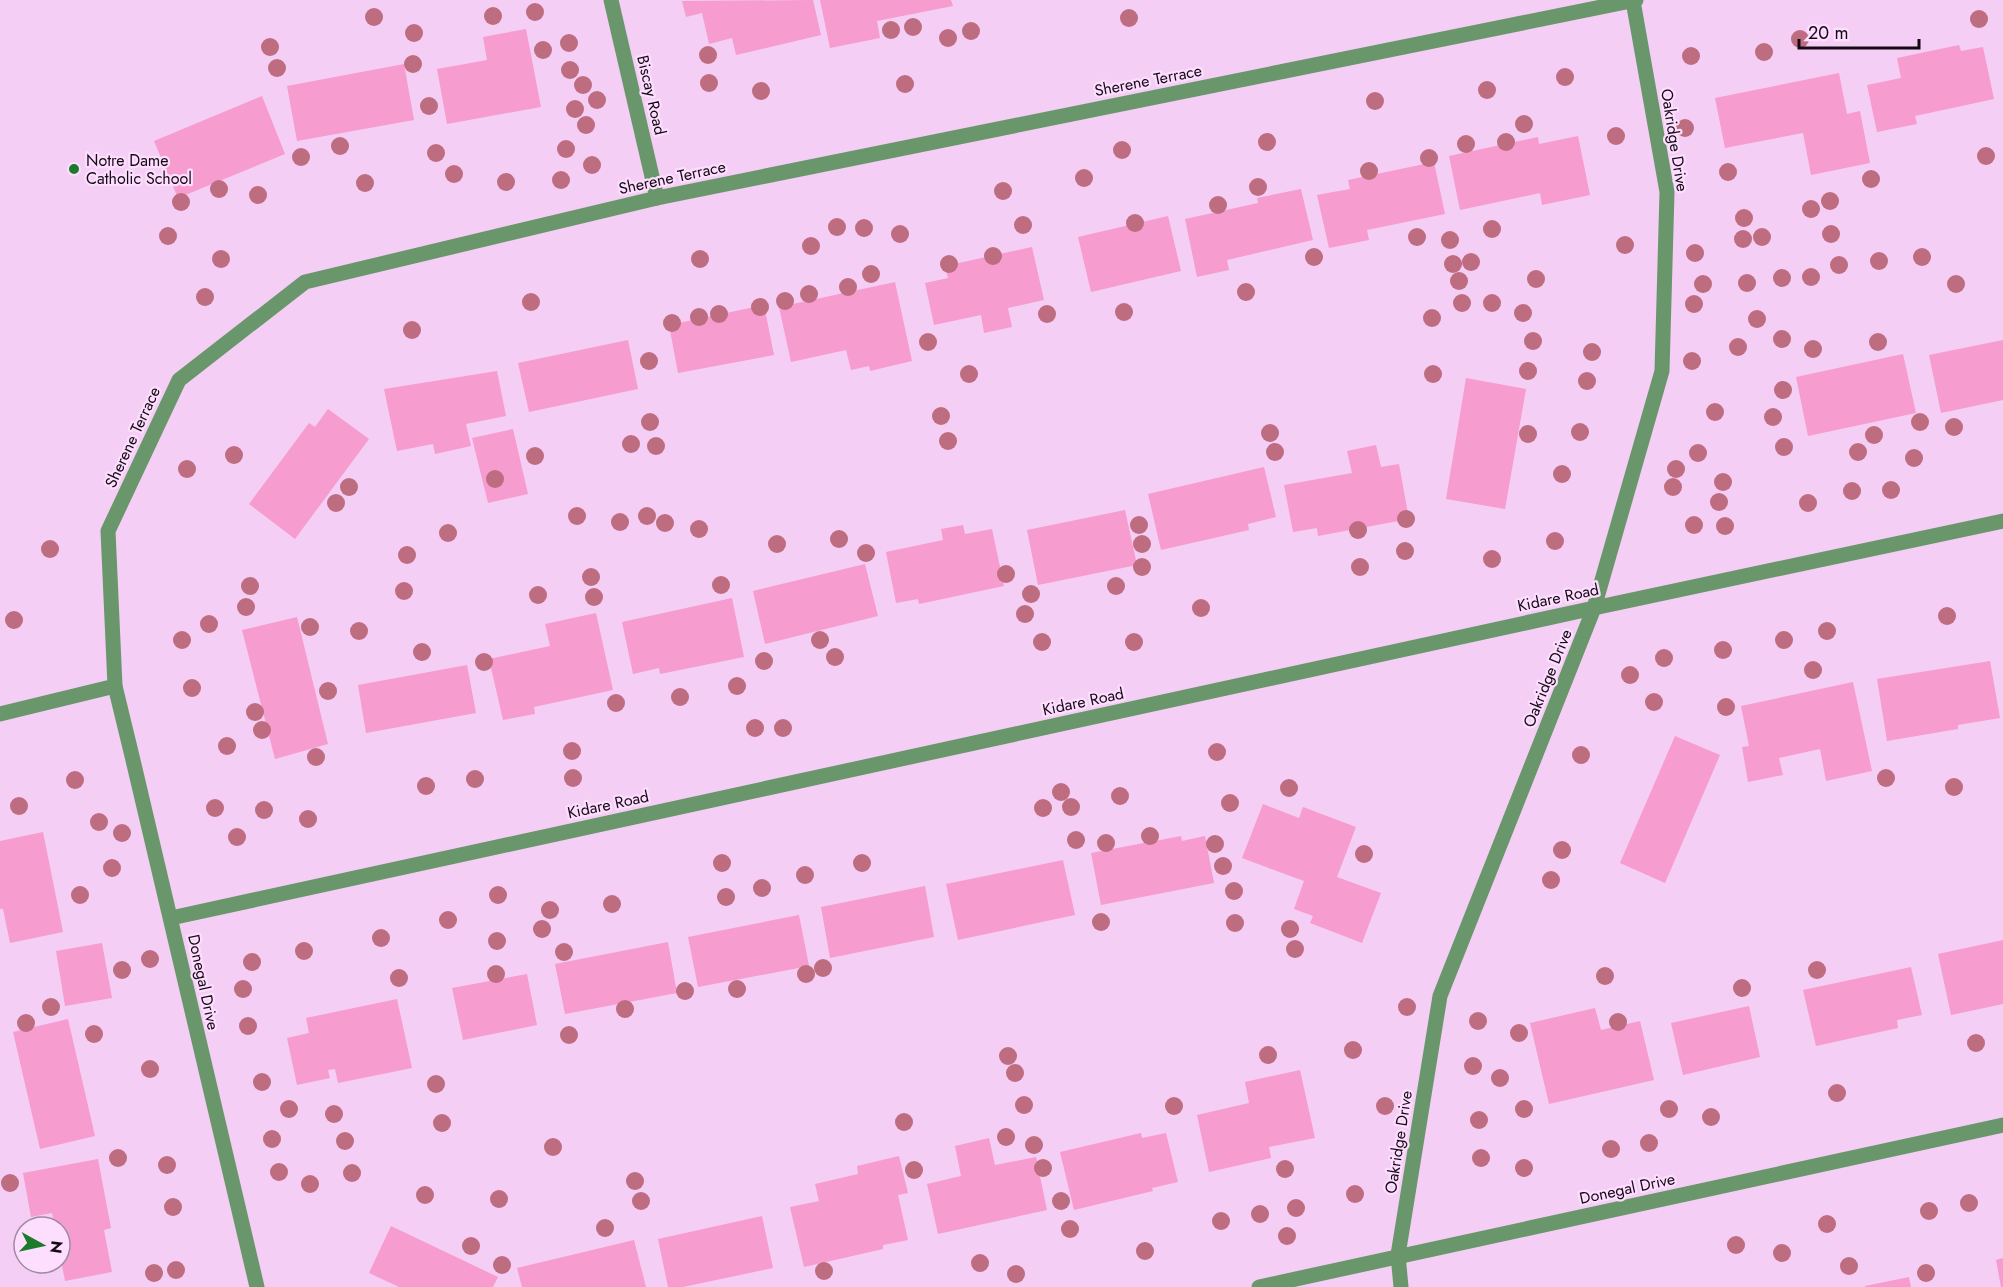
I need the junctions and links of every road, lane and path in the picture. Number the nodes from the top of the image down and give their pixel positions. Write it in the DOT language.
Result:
graph roads {
  1 [pos="611,0"];
  2 [pos="1634,0"];
  3 [pos="657,198"];
  4 [pos="2003,521"];
  5 [pos="1594,608"];
  6 [pos="114,686"];
  7 [pos="0,714"];
  8 [pos="171,918"];
  9 [pos="2003,1125"];
  10 [pos="1398,1255"];
  11 [pos="257,1287"];
  12 [pos="1259,1287"];
  13 [pos="1401,1287"];
  1 -- 3 [label="street, Biscay Road"];
  2 -- 3 [label="street, Sherene Terrace"];
  2 -- 5 [label="street, Oakridge Drive"];
  3 -- 6 [label="street, Sherene Terrace"];
  4 -- 5 [label="street, Kidare Road"];
  5 -- 8 [label="street, Kidare Road"];
  5 -- 10 [label="street, Oakridge Drive"];
  6 -- 7 [label="street"];
  6 -- 8 [label="street, Donegal Drive"];
  8 -- 11 [label="street, Donegal Drive"];
  9 -- 10 [label="street, Donegal Drive"];
  10 -- 12 [label="street, Donegal Drive"];
  10 -- 13 [label="street, Oakridge Drive"];
}
